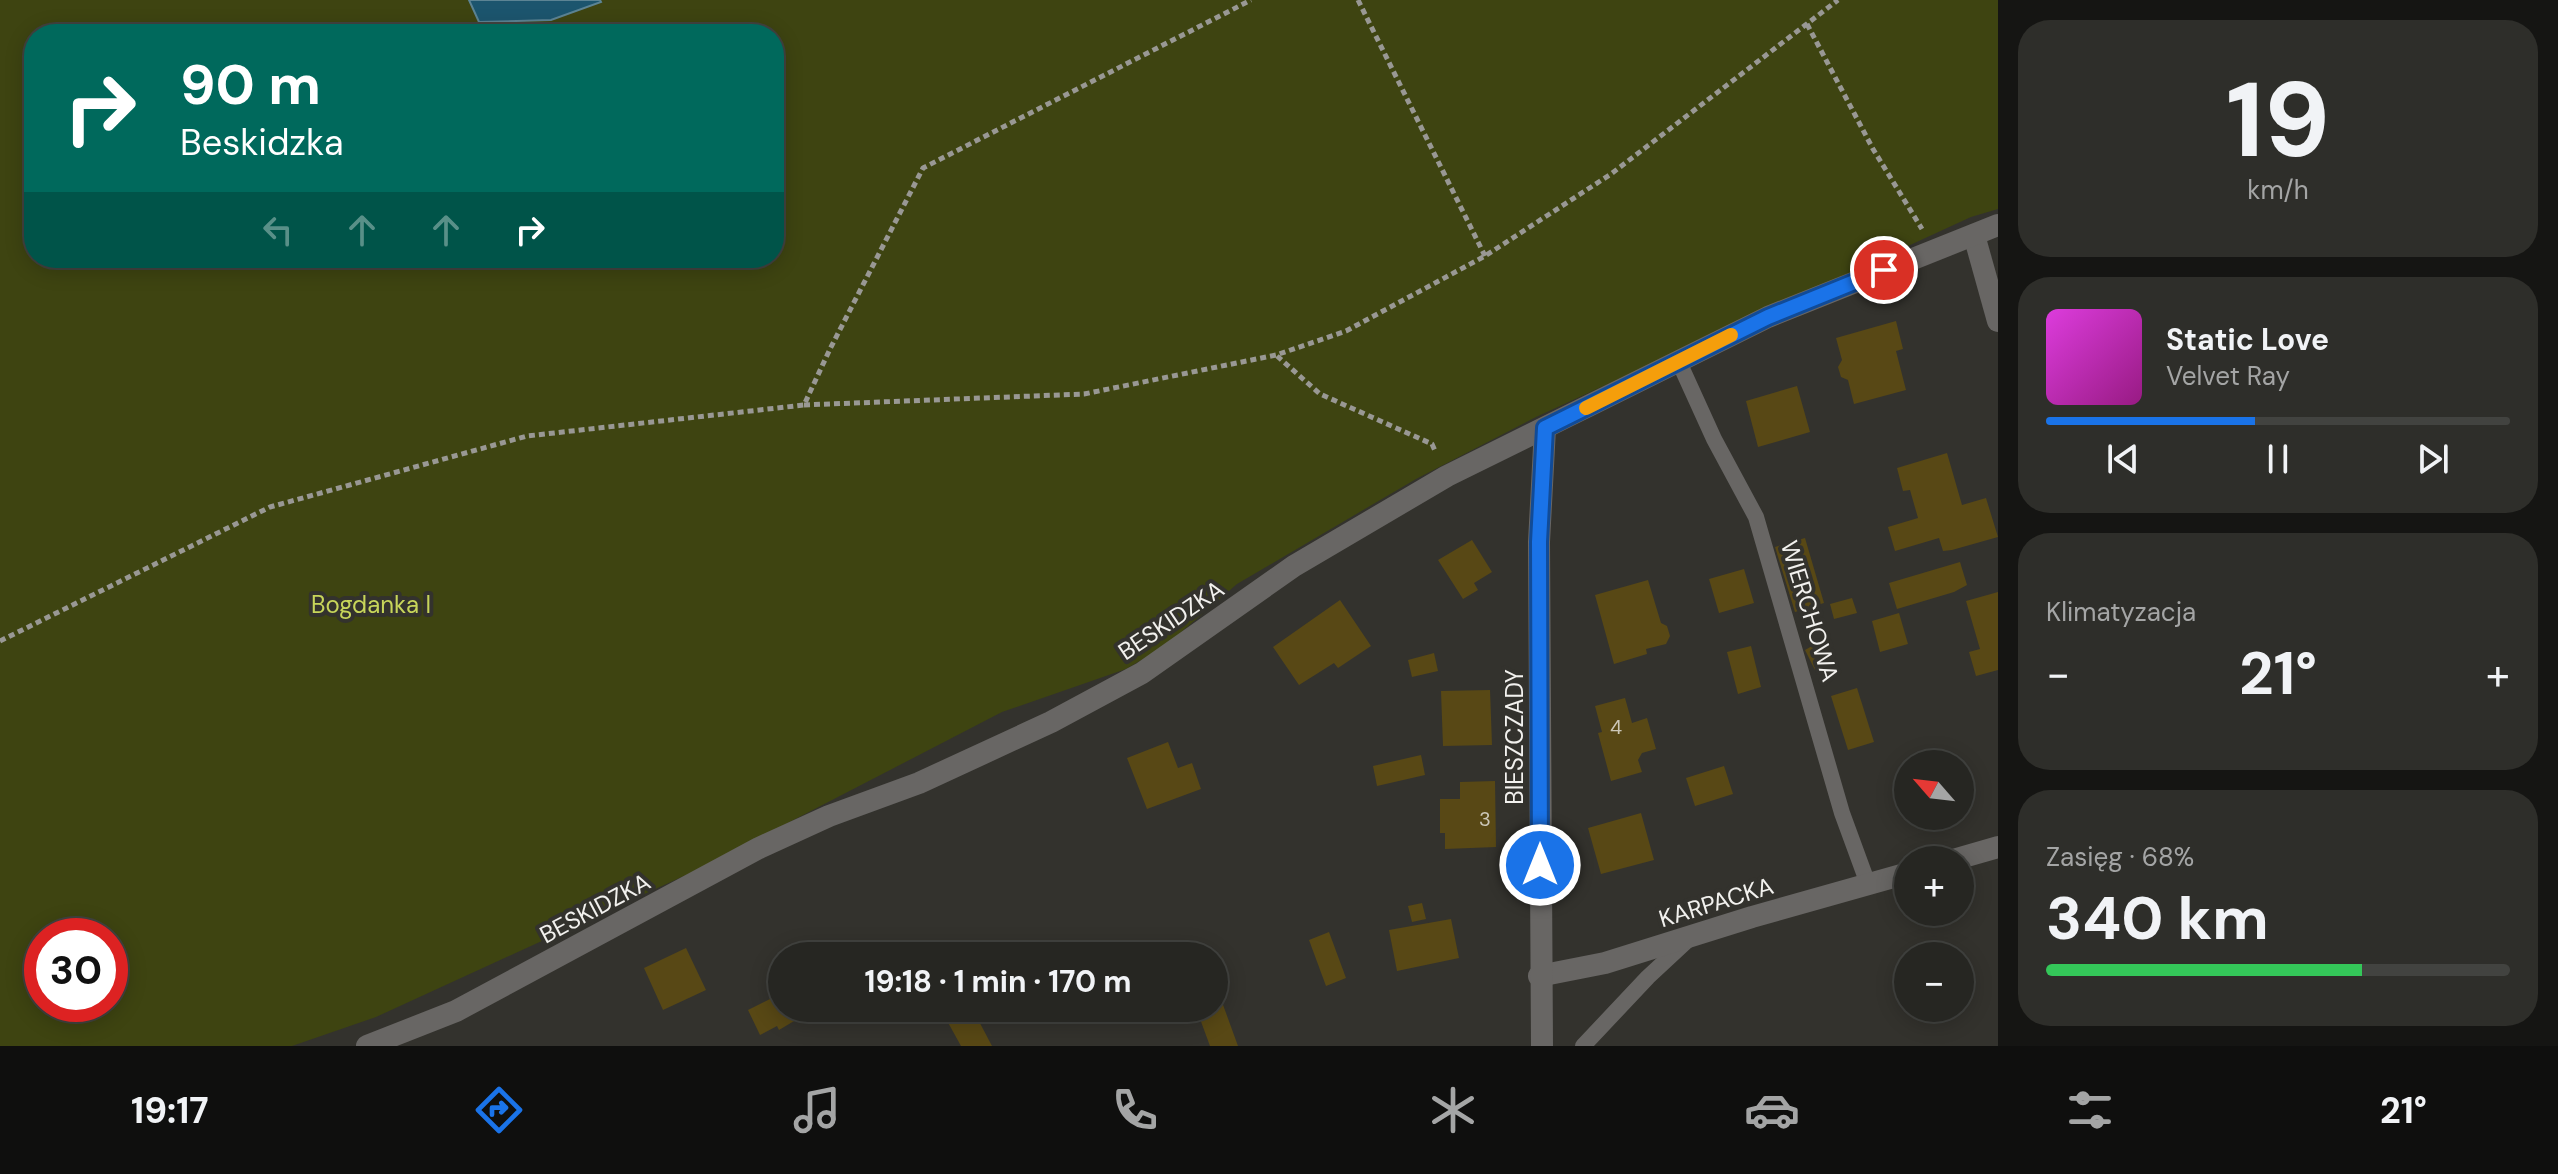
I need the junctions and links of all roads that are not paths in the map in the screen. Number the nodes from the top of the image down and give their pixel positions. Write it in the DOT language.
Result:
graph roads {
  1 [pos="1998,225"];
  2 [pos="1974,235"];
  3 [pos="1998,321"];
  4 [pos="1679,362"];
  5 [pos="1545,428"];
  6 [pos="1998,847"];
  7 [pos="1974,854"];
  8 [pos="1894,877"];
  9 [pos="1868,884"];
  10 [pos="1691,937"];
  11 [pos="1539,976"];
  12 [pos="367,1046"];
  13 [pos="1542,1046"];
  14 [pos="1583,1046"];
  1 -- 2 [label="street, BESKIDZKA"];
  2 -- 3 [label="street"];
  2 -- 4 [label="street, BESKIDZKA"];
  4 -- 5 [label="street, BESKIDZKA"];
  4 -- 9 [label="lane, WIERCHOWA"];
  5 -- 11 [label="street, BIESZCZADY"];
  5 -- 12 [label="street, BESKIDZKA"];
  6 -- 7 [label="street"];
  8 -- 9 [label="street, KARPACKA"];
  9 -- 10 [label="street, KARPACKA"];
  10 -- 11 [label="street, KARPACKA"];
  10 -- 14 [label="lane"];
  11 -- 13 [label="street, BIESZCZADY"];
}
